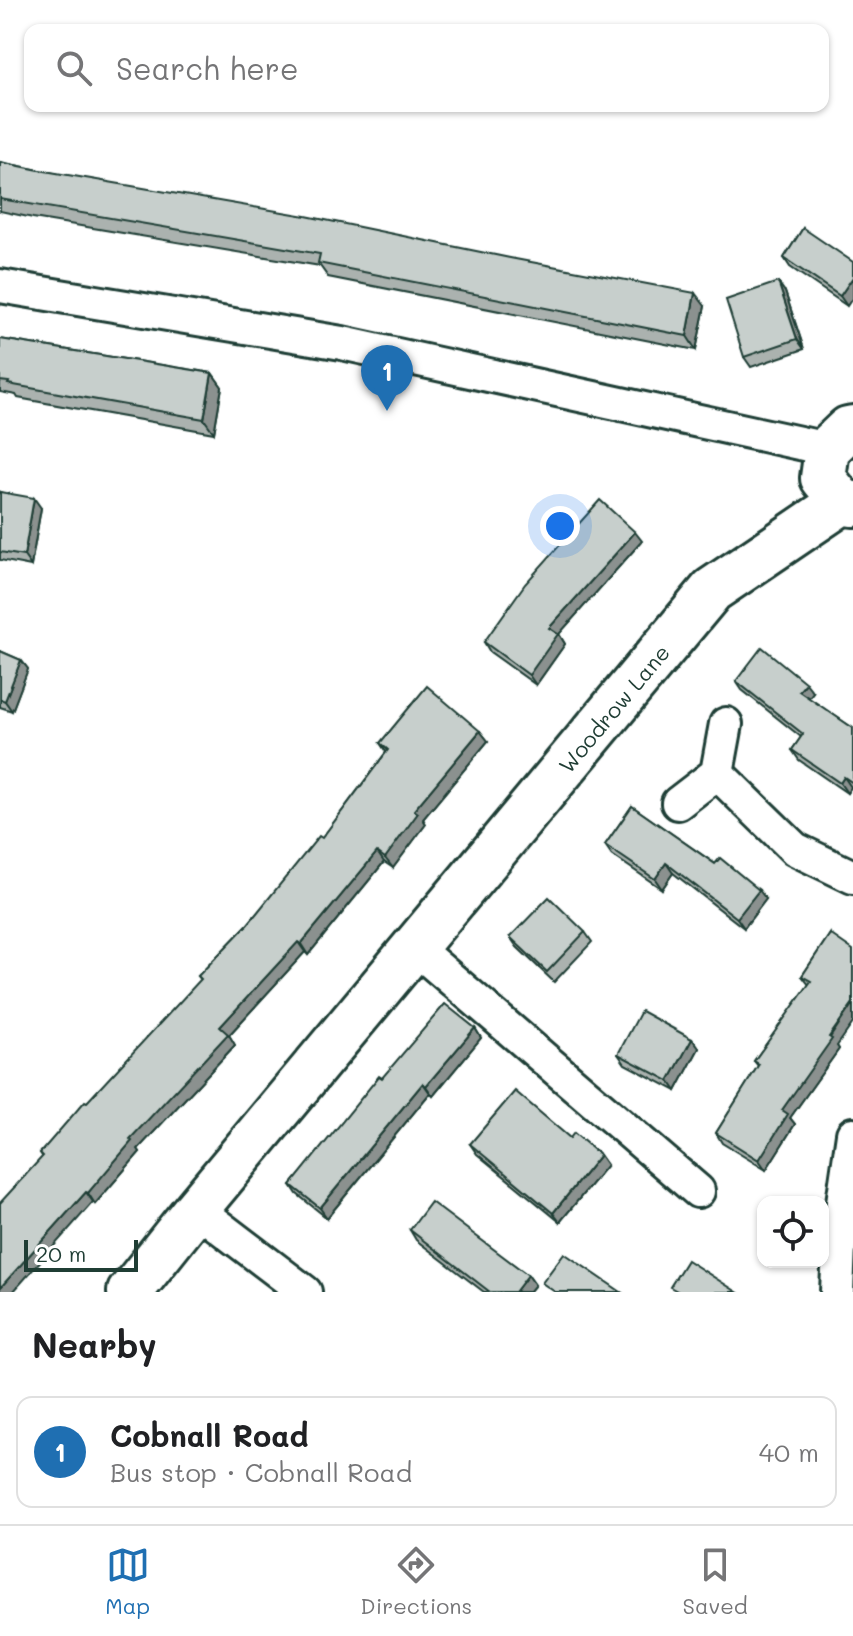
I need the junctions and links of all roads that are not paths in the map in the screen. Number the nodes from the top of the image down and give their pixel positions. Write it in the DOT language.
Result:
graph roads {
  1 [pos="0,286"];
  2 [pos="840,439"];
  3 [pos="847,503"];
  4 [pos="726,724"];
  5 [pos="717,773"];
  6 [pos="678,803"];
  7 [pos="853,877"];
  8 [pos="414,947"];
  9 [pos="853,1134"];
  10 [pos="698,1191"];
  11 [pos="196,1209"];
  12 [pos="130,1292"];
  13 [pos="305,1292"];
  14 [pos="837,1292"];
  1 -- 2 [label="street"];
  2 -- 3 [label="street, Woodrow Lane"];
  3 -- 8 [label="street, Woodrow Lane"];
  4 -- 5 [label="street"];
  5 -- 6 [label="street"];
  5 -- 7 [label="street"];
  8 -- 10 [label="street"];
  8 -- 11 [label="street, Woodrow Lane"];
  9 -- 14 [label="street"];
  11 -- 12 [label="street, Woodrow Lane"];
  11 -- 13 [label="street"];
}
